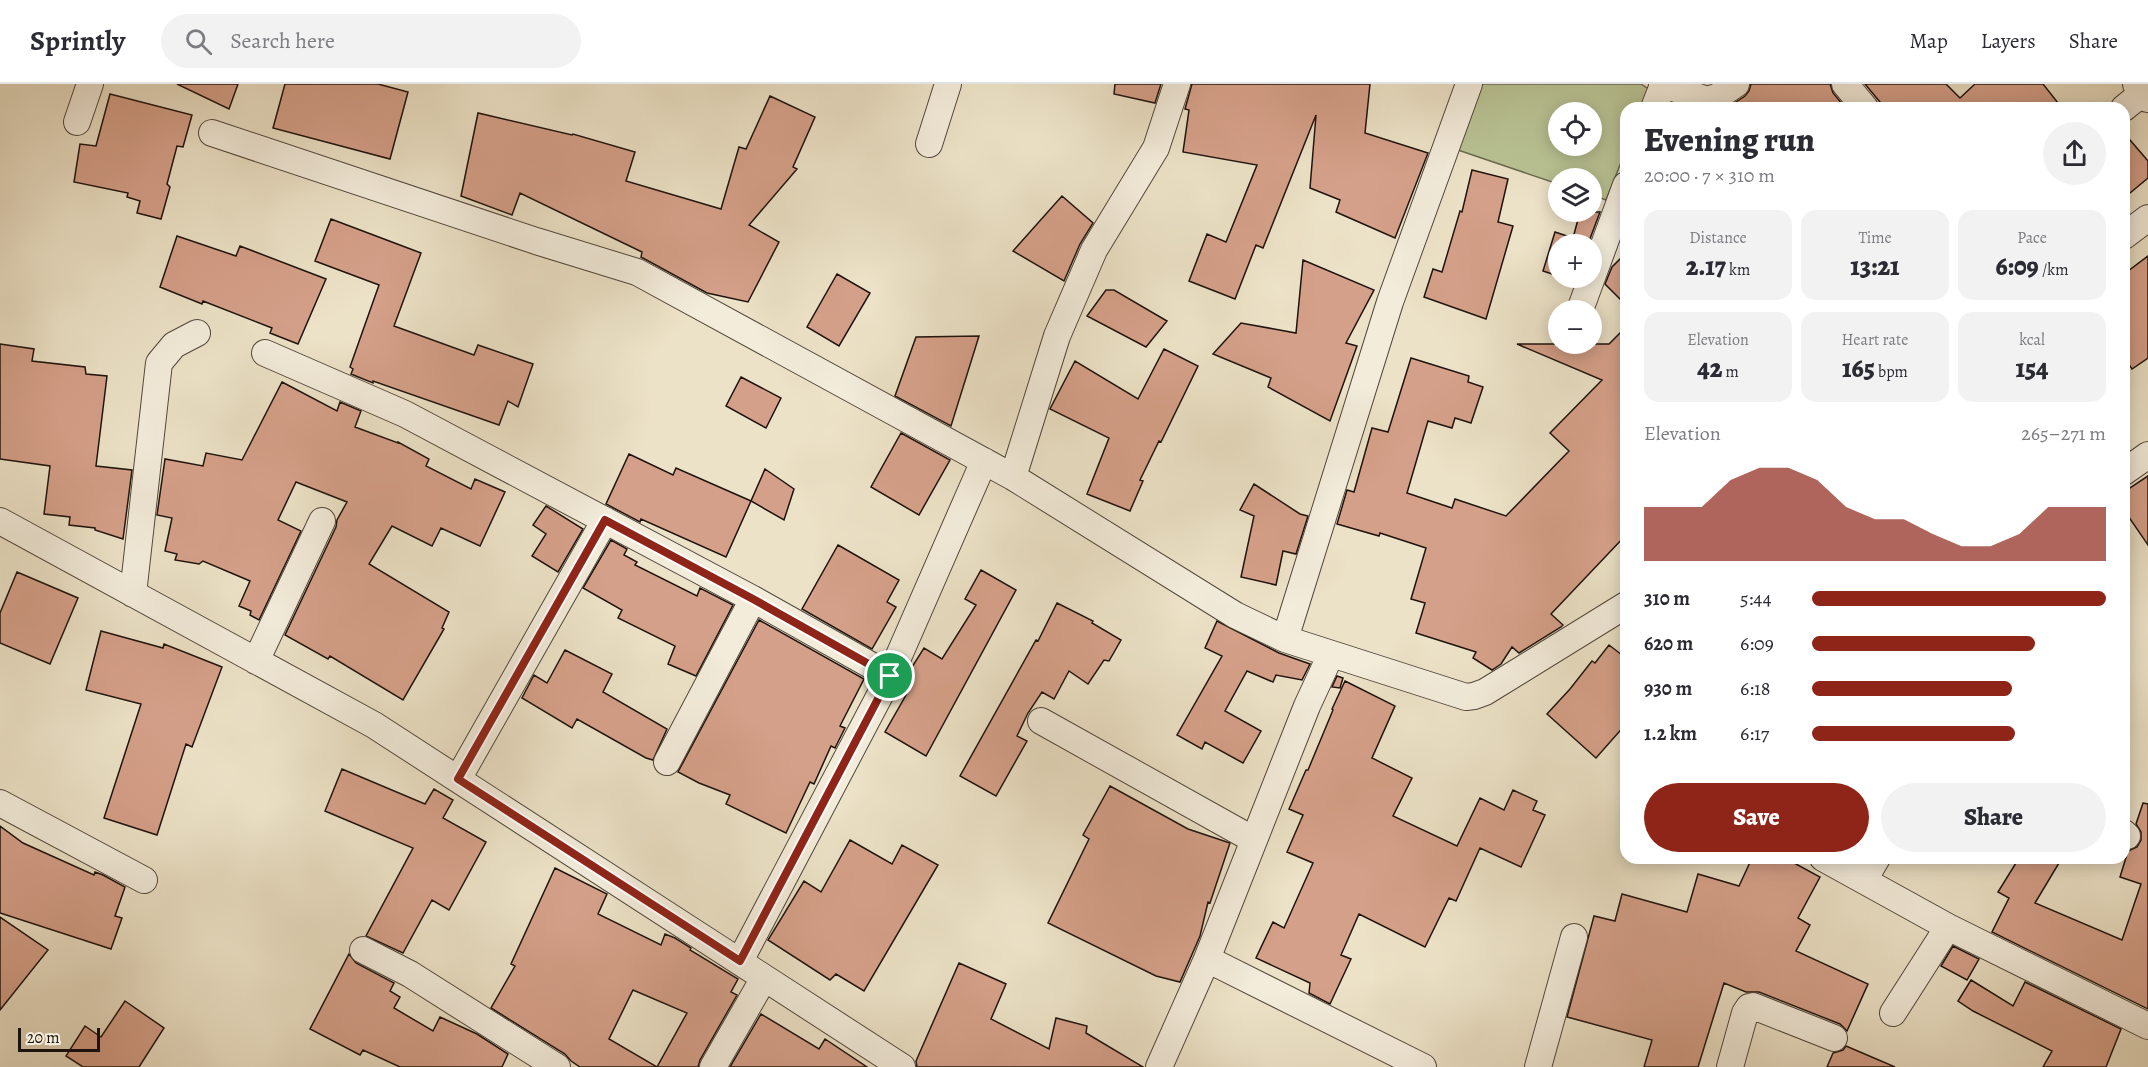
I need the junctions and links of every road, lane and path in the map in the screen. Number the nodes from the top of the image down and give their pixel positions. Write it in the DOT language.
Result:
graph roads {
  1 [pos="90,84"];
  2 [pos="948,84"];
  3 [pos="1177,84"];
  4 [pos="1469,84"];
  5 [pos="1662,84"];
  6 [pos="1736,84"];
  7 [pos="1845,84"];
  8 [pos="1656,102"];
  9 [pos="1860,102"];
  10 [pos="76,122"];
  11 [pos="212,133"];
  12 [pos="929,144"];
  13 [pos="1620,201"];
  14 [pos="2148,218"];
  15 [pos="2130,232"];
  16 [pos="1584,300"];
  17 [pos="197,333"];
  18 [pos="265,353"];
  19 [pos="2148,455"];
  20 [pos="984,461"];
  21 [pos="2130,468"];
  22 [pos="1013,477"];
  23 [pos="605,520"];
  24 [pos="0,521"];
  25 [pos="322,521"];
  26 [pos="133,594"];
  27 [pos="753,599"];
  28 [pos="1620,609"];
  29 [pos="1285,639"];
  30 [pos="1331,654"];
  31 [pos="256,661"];
  32 [pos="890,676"];
  33 [pos="1041,721"];
  34 [pos="667,762"];
  35 [pos="458,779"];
  36 [pos="0,803"];
  37 [pos="1254,840"];
  38 [pos="1834,864"];
  39 [pos="1873,864"];
  40 [pos="144,880"];
  41 [pos="1864,880"];
  42 [pos="1948,927"];
  43 [pos="1574,937"];
  44 [pos="363,950"];
  45 [pos="1207,959"];
  46 [pos="740,961"];
  47 [pos="764,978"];
  48 [pos="1893,1013"];
  49 [pos="2148,1026"];
  50 [pos="1834,1038"];
  51 [pos="895,1065"];
  52 [pos="557,1067"];
  53 [pos="713,1067"];
  54 [pos="1159,1067"];
  55 [pos="1423,1067"];
  56 [pos="1538,1067"];
  57 [pos="1730,1067"];
  1 -- 10 [label="street"];
  2 -- 12 [label="street"];
  3 -- 22 [label="street"];
  4 -- 29 [label="street"];
  5 -- 6 [label="street"];
  5 -- 8 [label="street"];
  7 -- 9 [label="street"];
  11 -- 20 [label="street"];
  13 -- 16 [label="street"];
  14 -- 15 [label="street"];
  17 -- 26 [label="street"];
  18 -- 23 [label="street"];
  19 -- 21 [label="street"];
  20 -- 22 [label="street"];
  20 -- 32 [label="street"];
  22 -- 29 [label="street"];
  23 -- 27 [label="street"];
  23 -- 35 [label="street"];
  24 -- 26 [label="street"];
  25 -- 31 [label="street"];
  26 -- 31 [label="street"];
  27 -- 32 [label="street"];
  27 -- 34 [label="street"];
  28 -- 30 [label="street"];
  29 -- 30 [label="street"];
  30 -- 37 [label="street"];
  31 -- 35 [label="street"];
  32 -- 46 [label="street"];
  33 -- 37 [label="street"];
  35 -- 46 [label="street"];
  36 -- 40 [label="street"];
  37 -- 45 [label="street"];
  38 -- 41 [label="street"];
  39 -- 41 [label="street"];
  41 -- 42 [label="street"];
  42 -- 48 [label="street"];
  42 -- 49 [label="street"];
  43 -- 56 [label="street"];
  44 -- 52 [label="street"];
  45 -- 54 [label="street"];
  45 -- 55 [label="street"];
  46 -- 47 [label="street"];
  47 -- 51 [label="street"];
  47 -- 53 [label="street"];
  50 -- 57 [label="street"];
}
